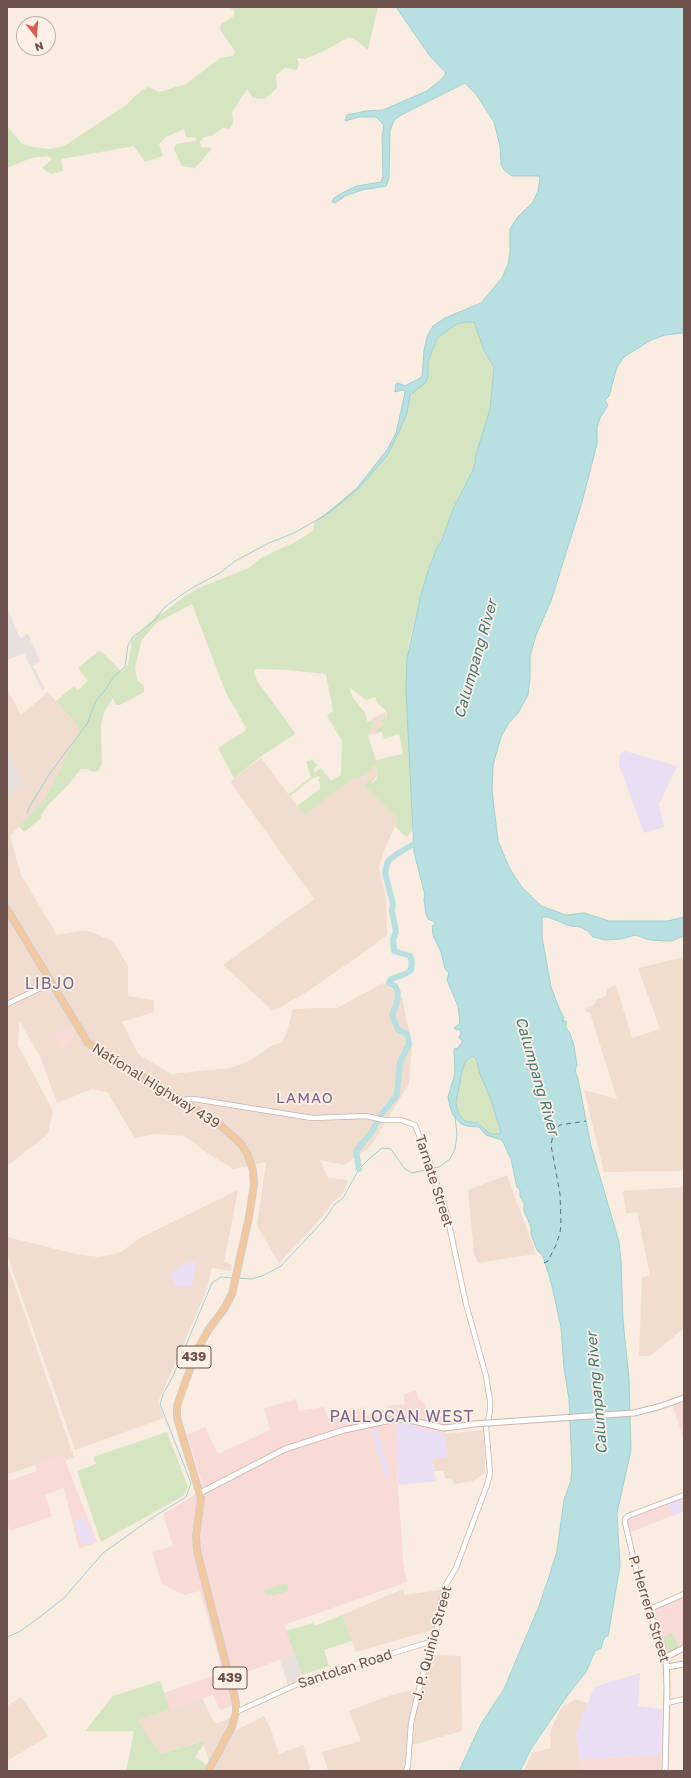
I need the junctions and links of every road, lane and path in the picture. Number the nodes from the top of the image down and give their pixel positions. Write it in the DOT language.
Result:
graph roads {
  1 [pos="7,910"];
  2 [pos="51,983"];
  3 [pos="7,1004"];
  4 [pos="184,1100"];
  5 [pos="684,1398"];
  6 [pos="486,1424"];
  7 [pos="200,1493"];
  8 [pos="684,1495"];
  9 [pos="684,1594"];
  10 [pos="650,1609"];
  11 [pos="433,1641"];
  12 [pos="684,1648"];
  13 [pos="666,1657"];
  14 [pos="684,1664"];
  15 [pos="667,1667"];
  16 [pos="684,1699"];
  17 [pos="667,1703"];
  18 [pos="236,1712"];
  19 [pos="208,1771"];
  20 [pos="406,1771"];
  21 [pos="665,1771"];
  1 -- 2 [label="main road, National Highway 439 / 439"];
  2 -- 3 [label="street"];
  2 -- 4 [label="main road, National Highway 439 / 439"];
  4 -- 6 [label="street, Tarnate Street"];
  4 -- 7 [label="main road, National Highway 439 / 439"];
  5 -- 7 [label="main road, bridge"];
  6 -- 11 [label="street, J. P. Quinio Street"];
  7 -- 18 [label="main road, National Highway 439 / 439"];
  8 -- 10 [label="street, P. Herrera Street"];
  9 -- 10 [label="street"];
  10 -- 13 [label="street, P. Herrera Street"];
  11 -- 18 [label="street, Santolan Road"];
  11 -- 20 [label="street, J. P. Quinio Street"];
  12 -- 13 [label="main road"];
  13 -- 15 [label="main road, P. Herrera Street"];
  14 -- 15 [label="main road"];
  15 -- 17 [label="main road, P. Herrera Street"];
  16 -- 17 [label="street"];
  17 -- 21 [label="main road, P. Herrera Street"];
  18 -- 19 [label="main road, National Highway 439 / 439"];
}
